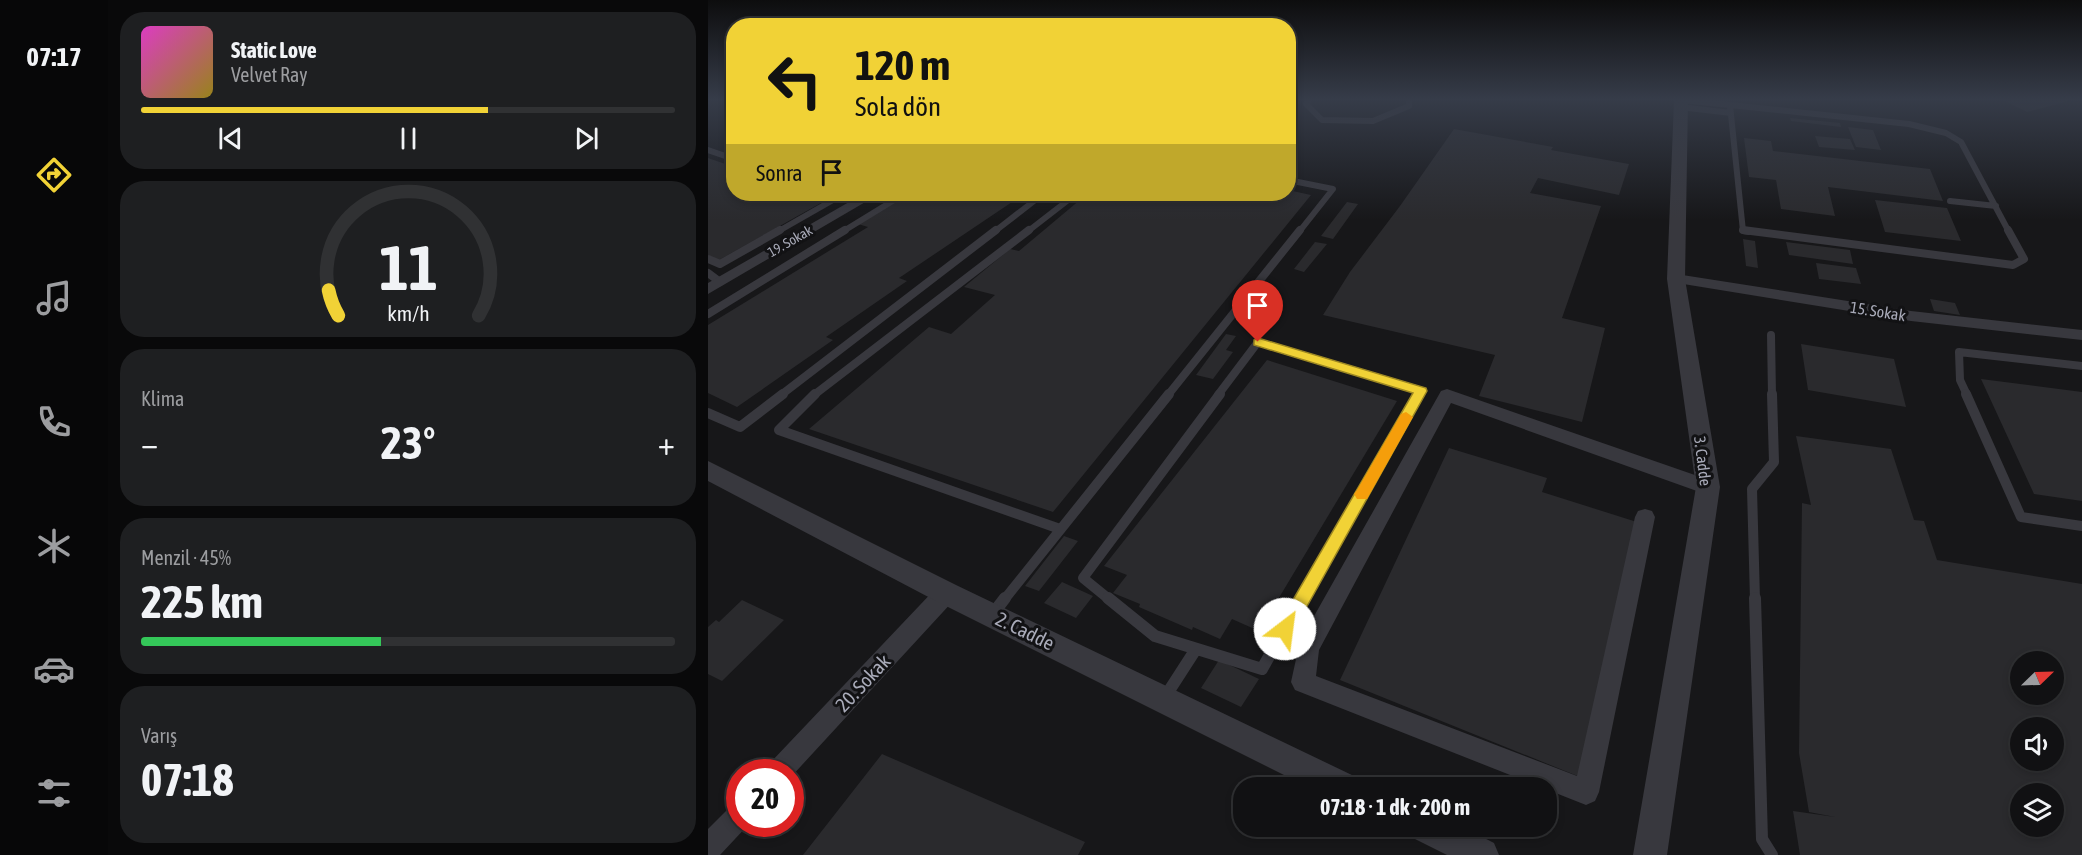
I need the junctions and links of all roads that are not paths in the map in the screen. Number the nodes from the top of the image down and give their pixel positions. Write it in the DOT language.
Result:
graph roads {
  1 [pos="1680,140"];
  2 [pos="1734,140"];
  3 [pos="1958,140"];
  4 [pos="708,150"];
  5 [pos="726,156"];
  6 [pos="1296,182"];
  7 [pos="826,201"];
  8 [pos="854,201"];
  9 [pos="893,201"];
  10 [pos="1034,201"];
  11 [pos="1067,201"];
  12 [pos="1950,201"];
  13 [pos="857,202"];
  14 [pos="1996,206"];
  15 [pos="708,259"];
  16 [pos="720,264"];
  17 [pos="739,271"];
  18 [pos="1676,279"];
  19 [pos="712,281"];
  20 [pos="708,314"];
  21 [pos="1771,335"];
  22 [pos="2082,335"];
  23 [pos="2082,366"];
  24 [pos="708,413"];
  25 [pos="708,470"];
  26 [pos="1708,487"];
  27 [pos="1645,517"];
  28 [pos="2082,526"];
  29 [pos="1060,529"];
  30 [pos="946,593"];
  31 [pos="992,615"];
  32 [pos="1196,648"];
  33 [pos="1164,699"];
  34 [pos="791,759"];
  35 [pos="1324,777"];
  36 [pos="726,829"];
  37 [pos="1447,837"];
  38 [pos="708,848"];
  39 [pos="1482,855"];
  40 [pos="1650,855"];
  41 [pos="1772,855"];
  1 -- 18 [label="street, 3. Cadde"];
  2 -- 14 [label="lane"];
  3 -- 14 [label="lane"];
  4 -- 5 [label="lane"];
  6 -- 29 [label="lane"];
  7 -- 16 [label="lane"];
  8 -- 13 [label="lane"];
  9 -- 20 [label="lane"];
  10 -- 24 [label="lane"];
  11 -- 29 [label="lane"];
  12 -- 14 [label="lane"];
  13 -- 17 [label="street, 19. Sokak"];
  15 -- 16 [label="lane"];
  16 -- 17 [label="lane"];
  17 -- 19 [label="street, 19. Sokak"];
  18 -- 22 [label="street, 15. Sokak"];
  18 -- 26 [label="street, 3. Cadde"];
  21 -- 41 [label="lane"];
  23 -- 28 [label="lane"];
  25 -- 30 [label="street, 2. Cadde"];
  26 -- 27 [label="street"];
  26 -- 40 [label="street, 3. Cadde"];
  29 -- 31 [label="lane"];
  30 -- 31 [label="street, 2. Cadde"];
  30 -- 34 [label="street, 20. Sokak"];
  31 -- 33 [label="street, 2. Cadde"];
  32 -- 32 [label="lane"];
  32 -- 33 [label="lane"];
  33 -- 35 [label="street, 2. Cadde"];
  36 -- 38 [label="street"];
  37 -- 39 [label="street"];
}
